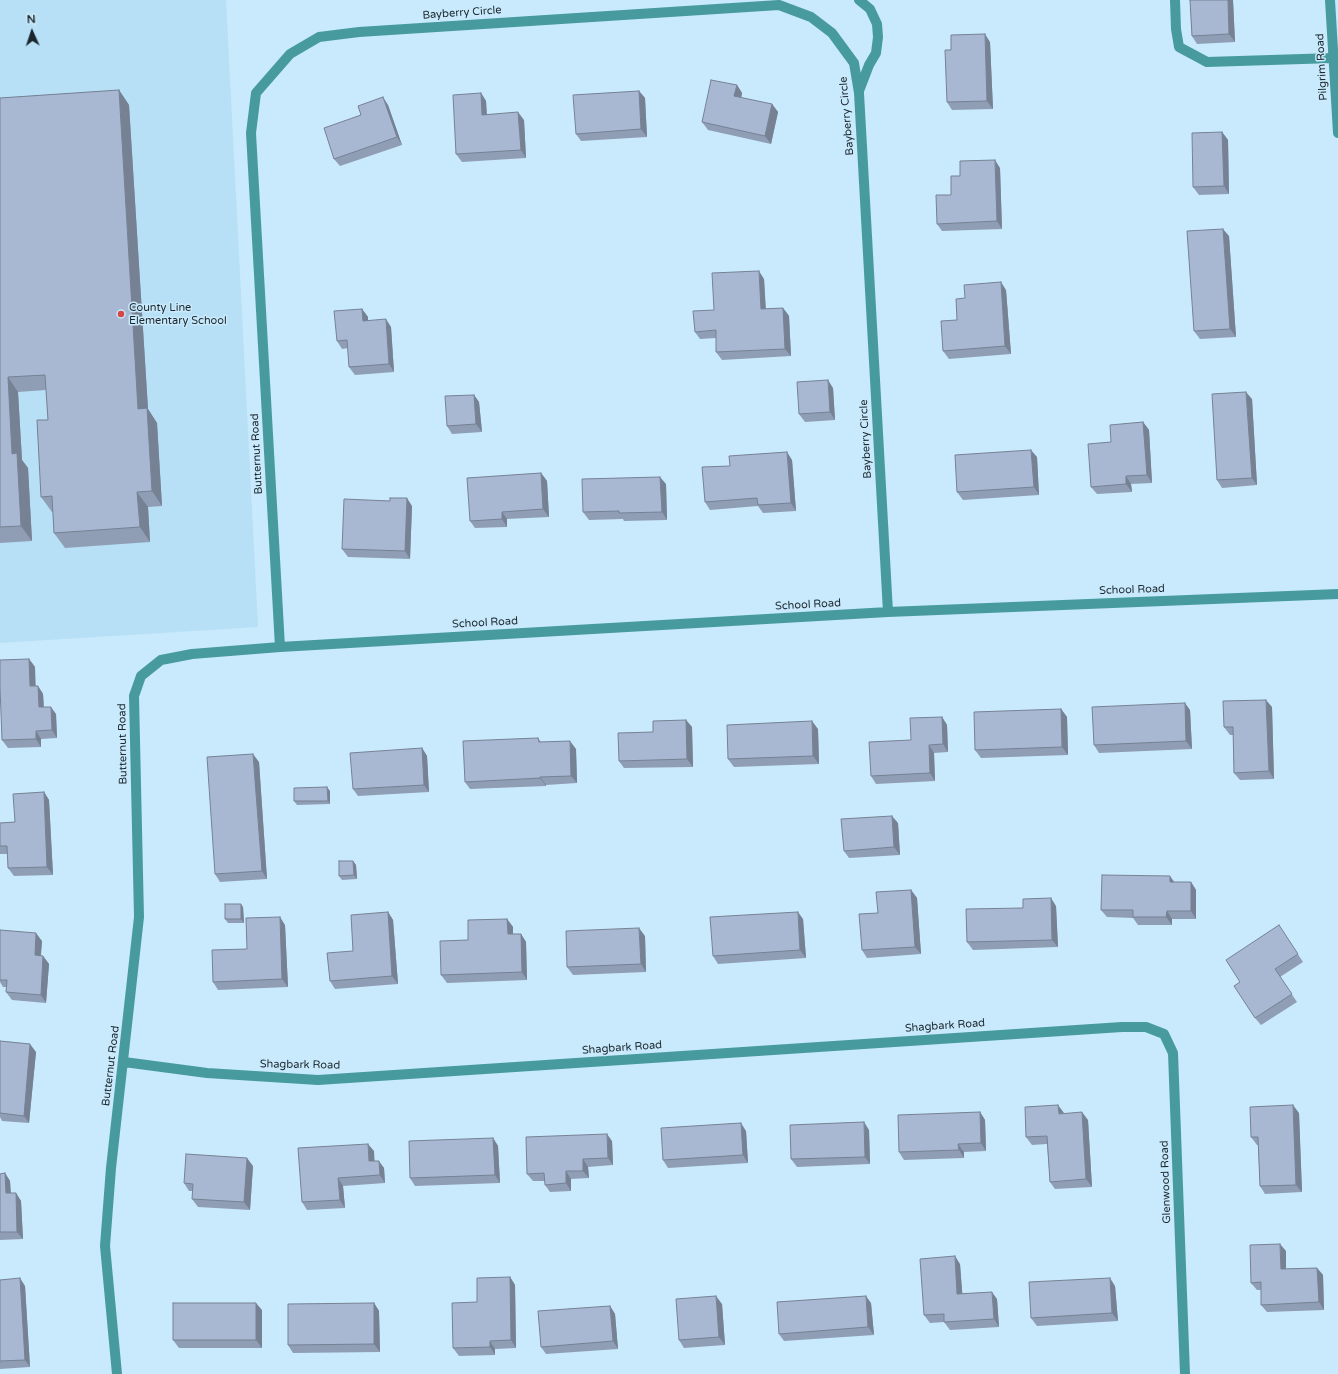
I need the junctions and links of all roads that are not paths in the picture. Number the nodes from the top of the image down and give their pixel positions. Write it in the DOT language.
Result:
graph roads {
  1 [pos="859,0"];
  2 [pos="1175,0"];
  3 [pos="1330,0"];
  4 [pos="783,2"];
  5 [pos="1334,58"];
  6 [pos="859,93"];
  7 [pos="251,133"];
  8 [pos="1338,133"];
  9 [pos="1338,594"];
  10 [pos="888,612"];
  11 [pos="280,647"];
  12 [pos="1122,1027"];
  13 [pos="124,1062"];
  14 [pos="117,1374"];
  15 [pos="1185,1374"];
  1 -- 6 [label="street"];
  2 -- 5 [label="street"];
  3 -- 5 [label="street, Pilgrim Road"];
  4 -- 6 [label="street, Bayberry Circle"];
  4 -- 7 [label="street, Bayberry Circle"];
  5 -- 8 [label="street, Pilgrim Road"];
  6 -- 10 [label="street, Bayberry Circle"];
  7 -- 11 [label="street, Butternut Road"];
  9 -- 10 [label="street, School Road"];
  10 -- 11 [label="street, School Road"];
  11 -- 13 [label="street, Butternut Road"];
  12 -- 13 [label="street, Shagbark Road"];
  12 -- 15 [label="street, Glenwood Road"];
  13 -- 14 [label="street, Butternut Road"];
}
